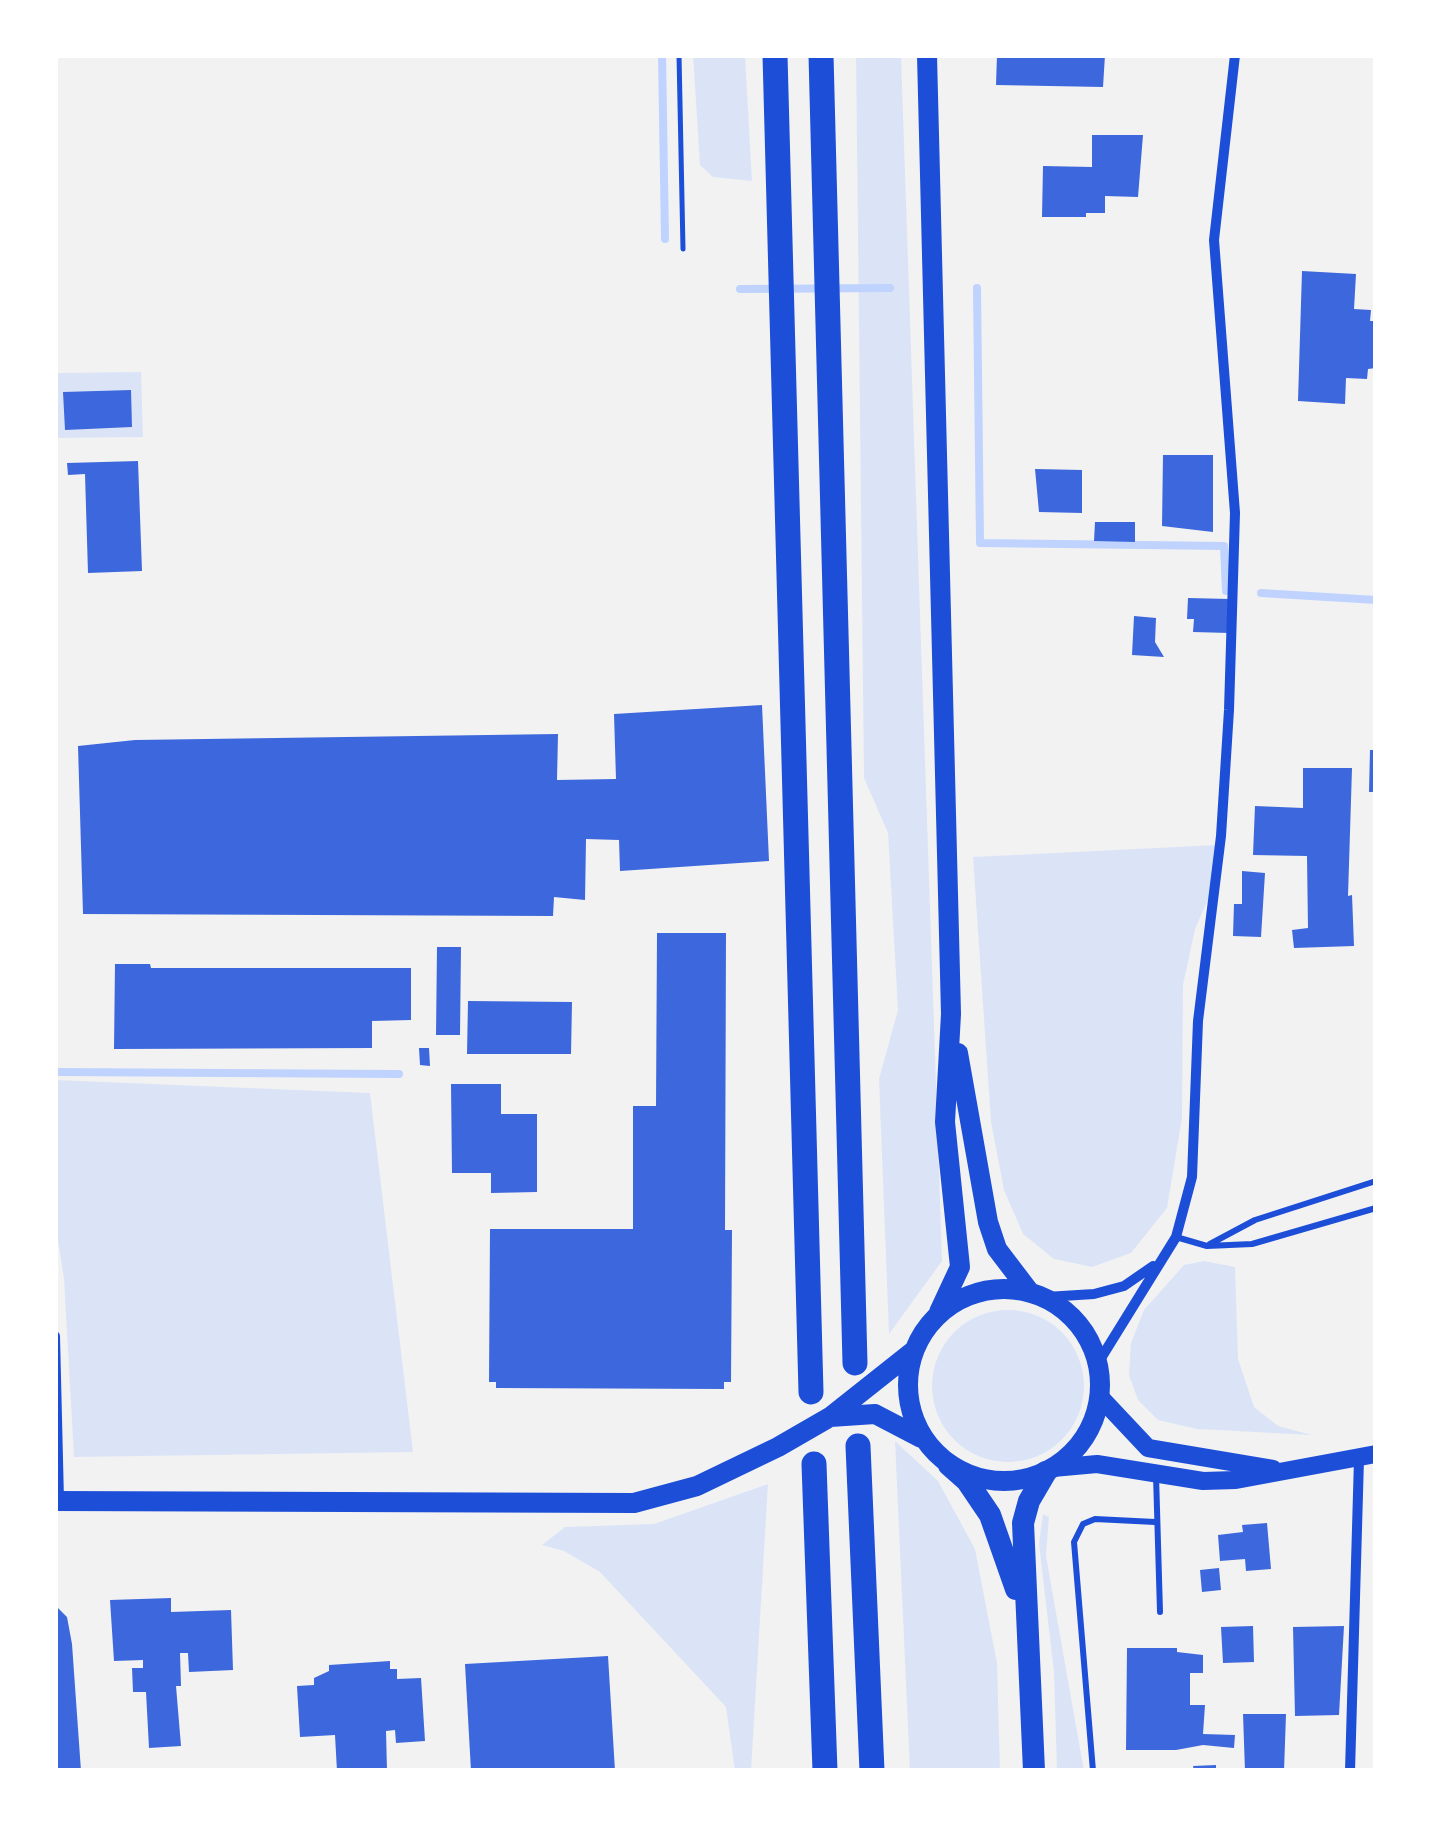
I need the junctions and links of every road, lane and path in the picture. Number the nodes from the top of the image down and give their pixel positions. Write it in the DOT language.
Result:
graph roads {
  1 [pos="680,55"];
  2 [pos="775,55"];
  3 [pos="820,55"];
  4 [pos="927,55"];
  5 [pos="1235,55"];
  6 [pos="683,250"];
  7 [pos="951,1014"];
  8 [pos="1376,1181"];
  9 [pos="1376,1208"];
  10 [pos="1176,1237"];
  11 [pos="1207,1246"];
  12 [pos="1158,1262"];
  13 [pos="1037,1294"];
  14 [pos="939,1312"];
  15 [pos="55,1336"];
  16 [pos="912,1352"];
  17 [pos="855,1363"];
  18 [pos="1098,1363"];
  19 [pos="811,1392"];
  20 [pos="1100,1397"];
  21 [pos="830,1417"];
  22 [pos="923,1439"];
  23 [pos="858,1446"];
  24 [pos="1367,1456"];
  25 [pos="814,1464"];
  26 [pos="948,1465"];
  27 [pos="1292,1469"];
  28 [pos="1050,1470"];
  29 [pos="1156,1474"];
  30 [pos="57,1501"];
  31 [pos="1155,1522"];
  32 [pos="1160,1612"];
  33 [pos="1026,1632"];
  34 [pos="825,1771"];
  35 [pos="872,1771"];
  36 [pos="1034,1771"];
  37 [pos="1093,1771"];
  38 [pos="1350,1771"];
  1 -- 6 [label="path"];
  2 -- 19 [label="highway"];
  3 -- 17 [label="highway"];
  4 -- 7 [label="main road"];
  5 -- 10 [label="street"];
  7 -- 13 [label="main road"];
  7 -- 14 [label="main road"];
  8 -- 11 [label="lane"];
  9 -- 11 [label="lane"];
  10 -- 11 [label="lane"];
  10 -- 12 [label="street"];
  12 -- 13 [label="street"];
  12 -- 18 [label="street"];
  13 -- 14 [label="main road"];
  13 -- 18 [label="main road"];
  14 -- 16 [label="main road"];
  15 -- 30 [label="street"];
  16 -- 21 [label="main road"];
  16 -- 22 [label="main road"];
  18 -- 20 [label="main road"];
  20 -- 27 [label="main road"];
  20 -- 28 [label="main road"];
  21 -- 22 [label="main road"];
  21 -- 30 [label="main road"];
  22 -- 26 [label="main road"];
  23 -- 35 [label="highway"];
  24 -- 27 [label="main road"];
  24 -- 38 [label="street"];
  25 -- 34 [label="highway"];
  26 -- 28 [label="main road"];
  26 -- 33 [label="highway"];
  27 -- 29 [label="main road"];
  28 -- 29 [label="main road"];
  28 -- 33 [label="highway"];
  29 -- 31 [label="lane"];
  31 -- 32 [label="lane"];
  31 -- 37 [label="lane"];
  33 -- 36 [label="highway"];
}
